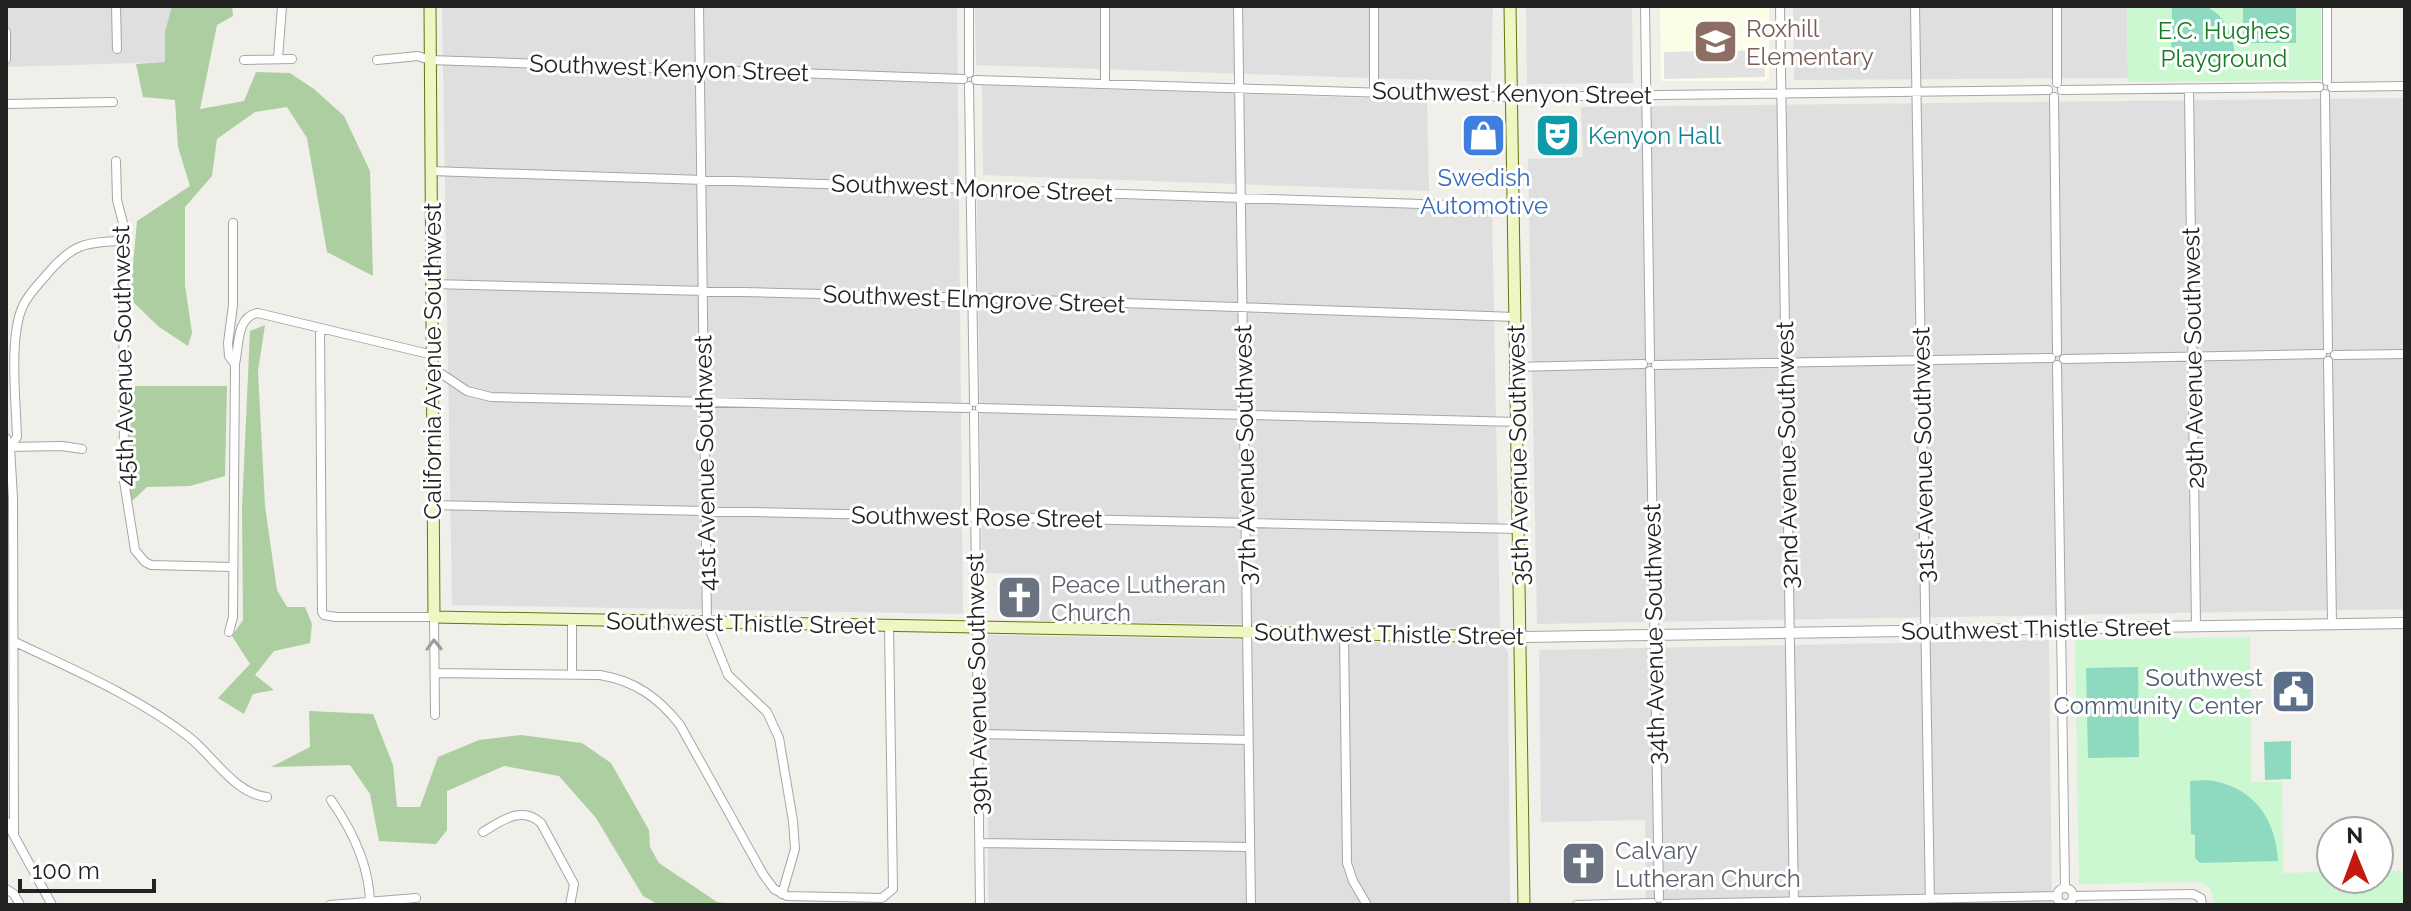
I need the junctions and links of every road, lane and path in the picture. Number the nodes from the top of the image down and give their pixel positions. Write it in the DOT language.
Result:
graph roads {
  1 [pos="116,6"];
  2 [pos="282,6"];
  3 [pos="430,6"];
  4 [pos="699,6"];
  5 [pos="969,6"];
  6 [pos="1105,6"];
  7 [pos="1238,6"];
  8 [pos="1374,6"];
  9 [pos="1510,6"];
  10 [pos="1645,6"];
  11 [pos="1780,6"];
  12 [pos="1915,6"];
  13 [pos="2057,6"];
  14 [pos="2327,6"];
  15 [pos="6,32"];
  16 [pos="117,49"];
  17 [pos="278,58"];
  18 [pos="6,59"];
  19 [pos="292,59"];
  20 [pos="244,60"];
  21 [pos="377,60"];
  22 [pos="430,60"];
  23 [pos="699,69"];
  24 [pos="969,79"];
  25 [pos="1105,83"];
  26 [pos="2405,86"];
  27 [pos="1239,87"];
  28 [pos="2060,87"];
  29 [pos="2326,87"];
  30 [pos="2189,89"];
  31 [pos="1374,91"];
  32 [pos="1916,92"];
  33 [pos="1782,94"];
  34 [pos="2051,94"];
  35 [pos="1646,95"];
  36 [pos="1510,97"];
  37 [pos="113,102"];
  38 [pos="6,104"];
  39 [pos="116,161"];
  40 [pos="431,171"];
  41 [pos="701,180"];
  42 [pos="970,188"];
  43 [pos="1240,197"];
  44 [pos="1512,207"];
  45 [pos="233,223"];
  46 [pos="123,241"];
  47 [pos="432,284"];
  48 [pos="703,291"];
  49 [pos="972,298"];
  50 [pos="1243,307"];
  51 [pos="1515,317"];
  52 [pos="320,329"];
  53 [pos="2405,354"];
  54 [pos="2328,355"];
  55 [pos="2193,356"];
  56 [pos="2057,359"];
  57 [pos="433,361"];
  58 [pos="1921,361"];
  59 [pos="1786,363"];
  60 [pos="235,364"];
  61 [pos="1650,365"];
  62 [pos="1517,367"];
  63 [pos="704,401"];
  64 [pos="974,408"];
  65 [pos="1244,414"];
  66 [pos="1518,422"];
  67 [pos="7,444"];
  68 [pos="82,449"];
  69 [pos="433,505"];
  70 [pos="705,511"];
  71 [pos="975,517"];
  72 [pos="1246,523"];
  73 [pos="1520,529"];
  74 [pos="232,567"];
  75 [pos="434,617"];
  76 [pos="572,620"];
  77 [pos="10,622"];
  78 [pos="707,623"];
  79 [pos="2405,623"];
  80 [pos="2332,624"];
  81 [pos="889,626"];
  82 [pos="2196,626"];
  83 [pos="976,627"];
  84 [pos="2061,629"];
  85 [pos="1247,631"];
  86 [pos="1926,631"];
  87 [pos="229,632"];
  88 [pos="1344,633"];
  89 [pos="1791,633"];
  90 [pos="1653,635"];
  91 [pos="1521,637"];
  92 [pos="15,642"];
  93 [pos="435,673"];
  94 [pos="572,674"];
  95 [pos="435,715"];
  96 [pos="979,734"];
  97 [pos="1248,740"];
  98 [pos="267,797"];
  99 [pos="331,800"];
  100 [pos="6,821"];
  101 [pos="483,832"];
  102 [pos="14,835"];
  103 [pos="980,843"];
  104 [pos="1250,847"];
  105 [pos="2065,888"];
  106 [pos="10,891"];
  107 [pos="782,894"];
  108 [pos="2058,896"];
  109 [pos="2073,896"];
  110 [pos="416,898"];
  111 [pos="1930,901"];
  112 [pos="2201,901"];
  113 [pos="829,902"];
  114 [pos="1659,903"];
  115 [pos="1794,903"];
  116 [pos="370,904"];
  117 [pos="2066,904"];
  118 [pos="20,905"];
  119 [pos="52,905"];
  120 [pos="330,905"];
  121 [pos="570,905"];
  122 [pos="980,905"];
  123 [pos="1251,905"];
  124 [pos="1367,905"];
  125 [pos="1524,905"];
  126 [pos="1577,905"];
  1 -- 16 [label="street"];
  2 -- 17 [label="street"];
  3 -- 22 [label="main road, California Avenue Southwest"];
  4 -- 23 [label="street, 41st Avenue Southwest"];
  5 -- 24 [label="street, 39th Avenue Southwest"];
  6 -- 25 [label="street"];
  7 -- 27 [label="street, 37th Avenue Southwest"];
  8 -- 31 [label="street"];
  9 -- 36 [label="main road, 35th Avenue Southwest"];
  10 -- 35 [label="street, 34th Avenue Southwest"];
  11 -- 33 [label="street, 32nd Avenue Southwest"];
  12 -- 32 [label="street, 31st Avenue Southwest"];
  13 -- 28 [label="street"];
  14 -- 29 [label="street"];
  15 -- 18 [label="street"];
  17 -- 19 [label="street"];
  17 -- 20 [label="street"];
  21 -- 22 [label="street, Southwest Kenyon Street"];
  22 -- 23 [label="street, Southwest Kenyon Street"];
  22 -- 40 [label="main road, California Avenue Southwest"];
  23 -- 24 [label="street, Southwest Kenyon Street"];
  23 -- 41 [label="street, 41st Avenue Southwest"];
  24 -- 25 [label="street, Southwest Kenyon Street"];
  24 -- 42 [label="street, 39th Avenue Southwest"];
  25 -- 27 [label="street, Southwest Kenyon Street"];
  26 -- 29 [label="street"];
  27 -- 31 [label="street, Southwest Kenyon Street"];
  27 -- 43 [label="street, 37th Avenue Southwest"];
  28 -- 30 [label="street"];
  28 -- 34 [label="street"];
  29 -- 30 [label="street"];
  29 -- 54 [label="street"];
  30 -- 55 [label="street, 29th Avenue Southwest"];
  31 -- 36 [label="street, Southwest Kenyon Street"];
  32 -- 33 [label="street, Southwest Kenyon Street"];
  32 -- 34 [label="street, Southwest Kenyon Street"];
  32 -- 58 [label="street, 31st Avenue Southwest"];
  33 -- 35 [label="street, Southwest Kenyon Street"];
  33 -- 59 [label="street, 32nd Avenue Southwest"];
  34 -- 56 [label="street"];
  35 -- 36 [label="street, Southwest Kenyon Street"];
  35 -- 61 [label="street, 34th Avenue Southwest"];
  36 -- 44 [label="main road, 35th Avenue Southwest"];
  37 -- 38 [label="street"];
  39 -- 46 [label="street, 45th Avenue Southwest"];
  40 -- 41 [label="street, Southwest Monroe Street"];
  40 -- 47 [label="main road, California Avenue Southwest"];
  41 -- 42 [label="street, Southwest Monroe Street"];
  41 -- 48 [label="street, 41st Avenue Southwest"];
  42 -- 43 [label="street, Southwest Monroe Street"];
  42 -- 49 [label="street, 39th Avenue Southwest"];
  43 -- 44 [label="street, Southwest Monroe Street"];
  43 -- 50 [label="street, 37th Avenue Southwest"];
  44 -- 51 [label="main road, 35th Avenue Southwest"];
  45 -- 60 [label="street"];
  46 -- 67 [label="street"];
  46 -- 74 [label="street, 45th Avenue Southwest"];
  47 -- 48 [label="street, Southwest Elmgrove Street"];
  47 -- 57 [label="main road, California Avenue Southwest"];
  48 -- 49 [label="street, Southwest Elmgrove Street"];
  48 -- 63 [label="street, 41st Avenue Southwest"];
  49 -- 50 [label="street, Southwest Elmgrove Street"];
  49 -- 64 [label="street, 39th Avenue Southwest"];
  50 -- 51 [label="street, Southwest Elmgrove Street"];
  50 -- 65 [label="street, 37th Avenue Southwest"];
  51 -- 62 [label="main road, 35th Avenue Southwest"];
  52 -- 57 [label="street"];
  52 -- 60 [label="street"];
  52 -- 75 [label="street, Southwest Thistle Street"];
  53 -- 54 [label="street"];
  54 -- 55 [label="street"];
  54 -- 80 [label="street"];
  55 -- 56 [label="street"];
  55 -- 82 [label="street, 29th Avenue Southwest"];
  56 -- 58 [label="street"];
  56 -- 84 [label="street"];
  57 -- 63 [label="street"];
  57 -- 69 [label="main road, California Avenue Southwest"];
  58 -- 59 [label="street"];
  58 -- 86 [label="street, 31st Avenue Southwest"];
  59 -- 61 [label="street"];
  59 -- 89 [label="street, 32nd Avenue Southwest"];
  60 -- 74 [label="street"];
  61 -- 62 [label="street"];
  61 -- 90 [label="street, 34th Avenue Southwest"];
  62 -- 66 [label="main road, 35th Avenue Southwest"];
  63 -- 64 [label="street"];
  63 -- 70 [label="street, 41st Avenue Southwest"];
  64 -- 65 [label="street"];
  64 -- 71 [label="street, 39th Avenue Southwest"];
  65 -- 66 [label="street"];
  65 -- 72 [label="street, 37th Avenue Southwest"];
  66 -- 73 [label="main road, 35th Avenue Southwest"];
  67 -- 68 [label="street"];
  67 -- 77 [label="street"];
  69 -- 70 [label="street, Southwest Rose Street"];
  69 -- 75 [label="main road, California Avenue Southwest"];
  70 -- 71 [label="street, Southwest Rose Street"];
  70 -- 78 [label="street, 41st Avenue Southwest"];
  71 -- 72 [label="street, Southwest Rose Street"];
  71 -- 83 [label="street, 39th Avenue Southwest"];
  72 -- 73 [label="street, Southwest Rose Street"];
  72 -- 85 [label="street, 37th Avenue Southwest"];
  73 -- 91 [label="main road, 35th Avenue Southwest"];
  74 -- 87 [label="street"];
  75 -- 76 [label="main road, Southwest Thistle Street"];
  93 -- 75 [label="street, California Avenue Southwest, one-way"];
  76 -- 78 [label="main road, Southwest Thistle Street"];
  76 -- 94 [label="street"];
  77 -- 92 [label="street"];
  78 -- 81 [label="main road, Southwest Thistle Street"];
  78 -- 107 [label="street, 41st Avenue Southwest"];
  79 -- 80 [label="street, Southwest Thistle Street"];
  80 -- 82 [label="street, Southwest Thistle Street"];
  81 -- 83 [label="main road, Southwest Thistle Street"];
  81 -- 113 [label="street"];
  82 -- 84 [label="street, Southwest Thistle Street"];
  83 -- 85 [label="main road, Southwest Thistle Street"];
  83 -- 96 [label="street, 39th Avenue Southwest"];
  84 -- 86 [label="street, Southwest Thistle Street"];
  84 -- 105 [label="street"];
  85 -- 88 [label="main road, Southwest Thistle Street"];
  85 -- 97 [label="street, 37th Avenue Southwest"];
  86 -- 89 [label="street, Southwest Thistle Street"];
  86 -- 111 [label="street, 31st Avenue Southwest"];
  88 -- 91 [label="main road, Southwest Thistle Street"];
  88 -- 124 [label="street"];
  89 -- 90 [label="street, Southwest Thistle Street"];
  89 -- 115 [label="street, 32nd Avenue Southwest"];
  90 -- 91 [label="street, Southwest Thistle Street"];
  90 -- 114 [label="street, 34th Avenue Southwest"];
  91 -- 125 [label="main road, 35th Avenue Southwest"];
  92 -- 98 [label="street"];
  92 -- 102 [label="street"];
  93 -- 94 [label="street"];
  93 -- 95 [label="street, California Avenue Southwest"];
  94 -- 107 [label="street"];
  96 -- 97 [label="street"];
  96 -- 103 [label="street, 39th Avenue Southwest"];
  97 -- 104 [label="street, 37th Avenue Southwest"];
  99 -- 116 [label="street"];
  100 -- 102 [label="street"];
  101 -- 121 [label="street"];
  102 -- 119 [label="street"];
  103 -- 104 [label="street"];
  103 -- 122 [label="street, 39th Avenue Southwest"];
  104 -- 123 [label="street, 37th Avenue Southwest"];
  105 -- 108 [label="street"];
  105 -- 109 [label="street"];
  106 -- 118 [label="street"];
  107 -- 113 [label="street"];
  108 -- 111 [label="street"];
  108 -- 117 [label="street"];
  109 -- 112 [label="street"];
  109 -- 117 [label="street"];
  110 -- 116 [label="street"];
  111 -- 115 [label="street"];
  114 -- 115 [label="street"];
  114 -- 126 [label="street"];
  116 -- 120 [label="street"];
}
